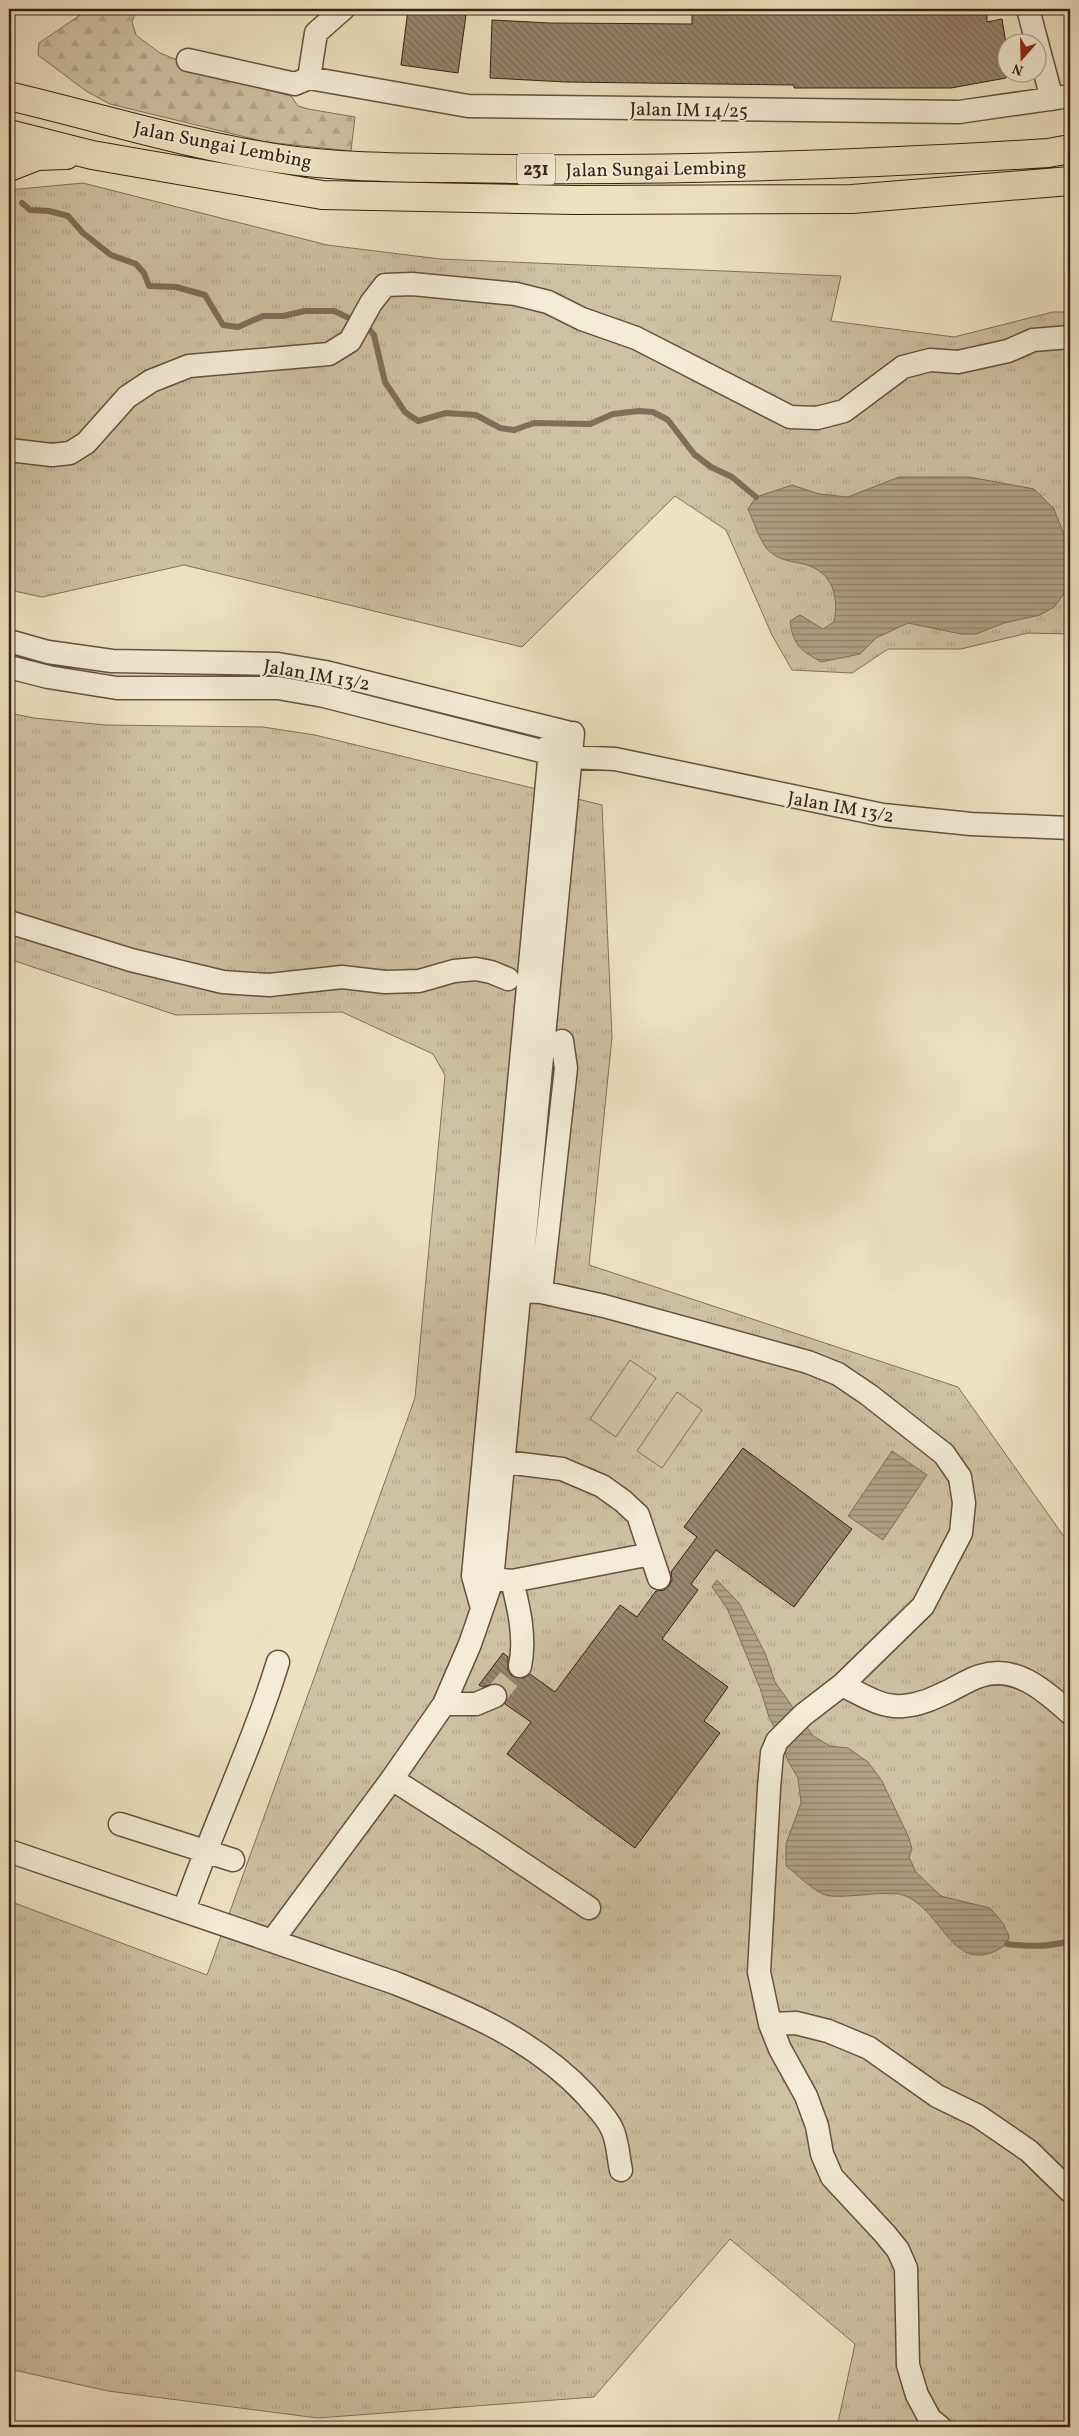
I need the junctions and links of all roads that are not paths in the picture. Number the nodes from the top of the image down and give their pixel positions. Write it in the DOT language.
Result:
graph roads {
  1 [pos="343,9"];
  2 [pos="1028,9"];
  3 [pos="188,60"];
  4 [pos="309,78"];
  5 [pos="9,96"];
  6 [pos="1061,98"];
  7 [pos="9,134"];
  8 [pos="1070,149"];
  9 [pos="92,155"];
  10 [pos="9,168"];
  11 [pos="1070,181"];
  12 [pos="1070,337"];
  13 [pos="9,450"];
  14 [pos="9,641"];
  15 [pos="9,667"];
  16 [pos="563,731"];
  17 [pos="549,753"];
  18 [pos="572,757"];
  19 [pos="615,759"];
  20 [pos="1070,828"];
  21 [pos="9,922"];
  22 [pos="508,979"];
  23 [pos="562,1041"];
  24 [pos="522,1170"];
  25 [pos="531,1291"];
  26 [pos="506,1339"];
  27 [pos="494,1461"];
  28 [pos="650,1554"];
  29 [pos="659,1578"];
  30 [pos="492,1579"];
  31 [pos="278,1662"];
  32 [pos="520,1666"];
  33 [pos="842,1685"];
  34 [pos="495,1696"];
  35 [pos="444,1704"];
  36 [pos="1070,1713"];
  37 [pos="392,1779"];
  38 [pos="120,1824"];
  39 [pos="205,1850"];
  40 [pos="9,1851"];
  41 [pos="233,1860"];
  42 [pos="589,1908"];
  43 [pos="184,1910"];
  44 [pos="272,1941"];
  45 [pos="770,2024"];
  46 [pos="621,2170"];
  47 [pos="1070,2190"];
  48 [pos="940,2427"];
  1 -- 4 [label="street"];
  2 -- 6 [label="street"];
  3 -- 4 [label="street, Jalan IM 14/25"];
  4 -- 6 [label="street, Jalan IM 14/25"];
  5 -- 8 [label="main road, Jalan Sungai Lembing / 231"];
  7 -- 9 [label="main road, Jalan Sungai Lembing / 231"];
  9 -- 10 [label="main road"];
  9 -- 11 [label="main road, Jalan Sungai Lembing / 231"];
  12 -- 13 [label="street"];
  14 -- 16 [label="street, Jalan IM 13/2"];
  15 -- 17 [label="street, Jalan IM 13/2"];
  16 -- 17 [label="street"];
  16 -- 18 [label="street"];
  16 -- 19 [label="street, Jalan IM 13/2"];
  17 -- 18 [label="street, Jalan IM 13/2"];
  17 -- 24 [label="street"];
  18 -- 19 [label="street, Jalan IM 13/2"];
  18 -- 24 [label="street"];
  19 -- 20 [label="street, Jalan IM 13/2"];
  21 -- 22 [label="street"];
  23 -- 25 [label="street"];
  24 -- 25 [label="street"];
  24 -- 26 [label="street"];
  25 -- 26 [label="street"];
  25 -- 33 [label="street"];
  26 -- 27 [label="street"];
  27 -- 28 [label="street"];
  27 -- 30 [label="street"];
  28 -- 29 [label="street"];
  28 -- 30 [label="street"];
  30 -- 32 [label="street"];
  30 -- 35 [label="street"];
  31 -- 39 [label="street"];
  33 -- 36 [label="street"];
  33 -- 45 [label="street"];
  34 -- 35 [label="street"];
  35 -- 37 [label="street"];
  37 -- 42 [label="street"];
  37 -- 44 [label="street"];
  38 -- 39 [label="street"];
  39 -- 41 [label="street"];
  39 -- 43 [label="street"];
  40 -- 43 [label="street"];
  43 -- 44 [label="street"];
  44 -- 46 [label="street"];
  45 -- 47 [label="street"];
  45 -- 48 [label="street"];
}
